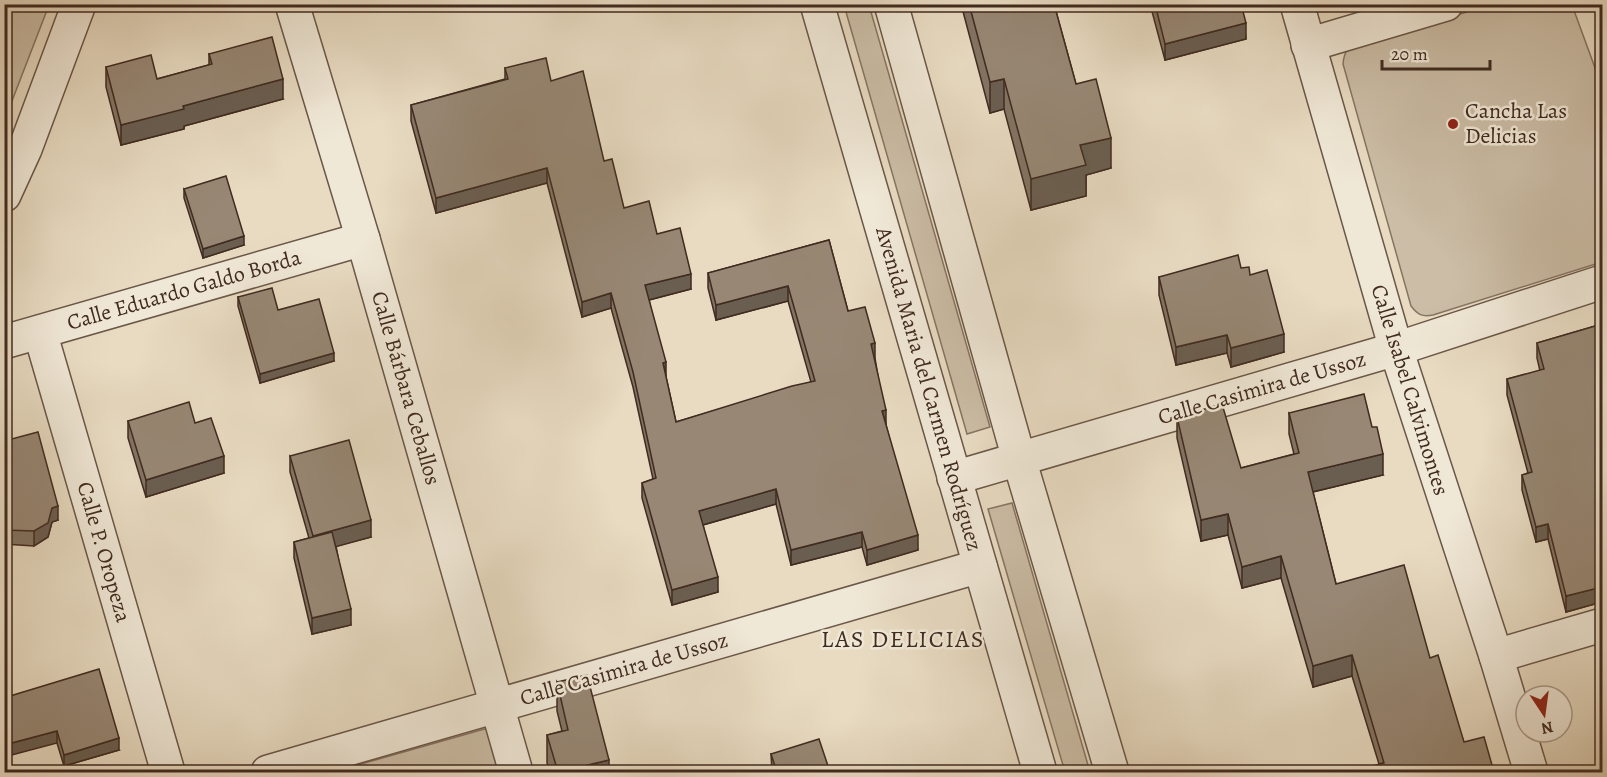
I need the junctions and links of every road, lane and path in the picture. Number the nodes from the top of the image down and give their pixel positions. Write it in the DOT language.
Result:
graph roads {
  1 [pos="79,4"];
  2 [pos="292,4"];
  3 [pos="817,4"];
  4 [pos="891,4"];
  5 [pos="1297,4"];
  6 [pos="1446,4"];
  7 [pos="1308,45"];
  8 [pos="4,195"];
  9 [pos="363,239"];
  10 [pos="1602,282"];
  11 [pos="40,332"];
  12 [pos="4,342"];
  13 [pos="1396,349"];
  14 [pos="1019,459"];
  15 [pos="954,478"];
  16 [pos="980,566"];
  17 [pos="1602,625"];
  18 [pos="1496,656"];
  19 [pos="496,706"];
  20 [pos="168,772"];
  21 [pos="268,772"];
  22 [pos="516,772"];
  23 [pos="1040,772"];
  24 [pos="1112,772"];
  25 [pos="1531,772"];
  1 -- 8 [label="street"];
  2 -- 9 [label="street, Calle Bárbara Ceballos"];
  3 -- 15 [label="street, Avenida Maria del Carmen Rodríguez"];
  4 -- 14 [label="street"];
  5 -- 7 [label="street, Calle Isabel Calvimontes"];
  6 -- 7 [label="street"];
  7 -- 13 [label="street, Calle Isabel Calvimontes"];
  9 -- 11 [label="street, Calle Eduardo Galdo Borda"];
  9 -- 19 [label="street, Calle Bárbara Ceballos"];
  10 -- 13 [label="street, Calle Casimira de Ussoz"];
  11 -- 12 [label="street, Calle Eduardo Galdo Borda"];
  11 -- 20 [label="street, Calle P. Oropeza"];
  13 -- 14 [label="street, Calle Casimira de Ussoz"];
  13 -- 18 [label="street, Calle Isabel Calvimontes"];
  14 -- 15 [label="street, Calle Casimira de Ussoz"];
  14 -- 24 [label="street"];
  15 -- 16 [label="street, Avenida Maria del Carmen Rodríguez"];
  16 -- 19 [label="street, Calle Casimira de Ussoz"];
  16 -- 23 [label="street, Avenida Maria del Carmen Rodríguez"];
  17 -- 18 [label="street"];
  18 -- 25 [label="street, Calle Isabel Calvimontes"];
  19 -- 21 [label="street, Calle Casimira de Ussoz"];
  19 -- 22 [label="street, Calle Bárbara Ceballos"];
}
